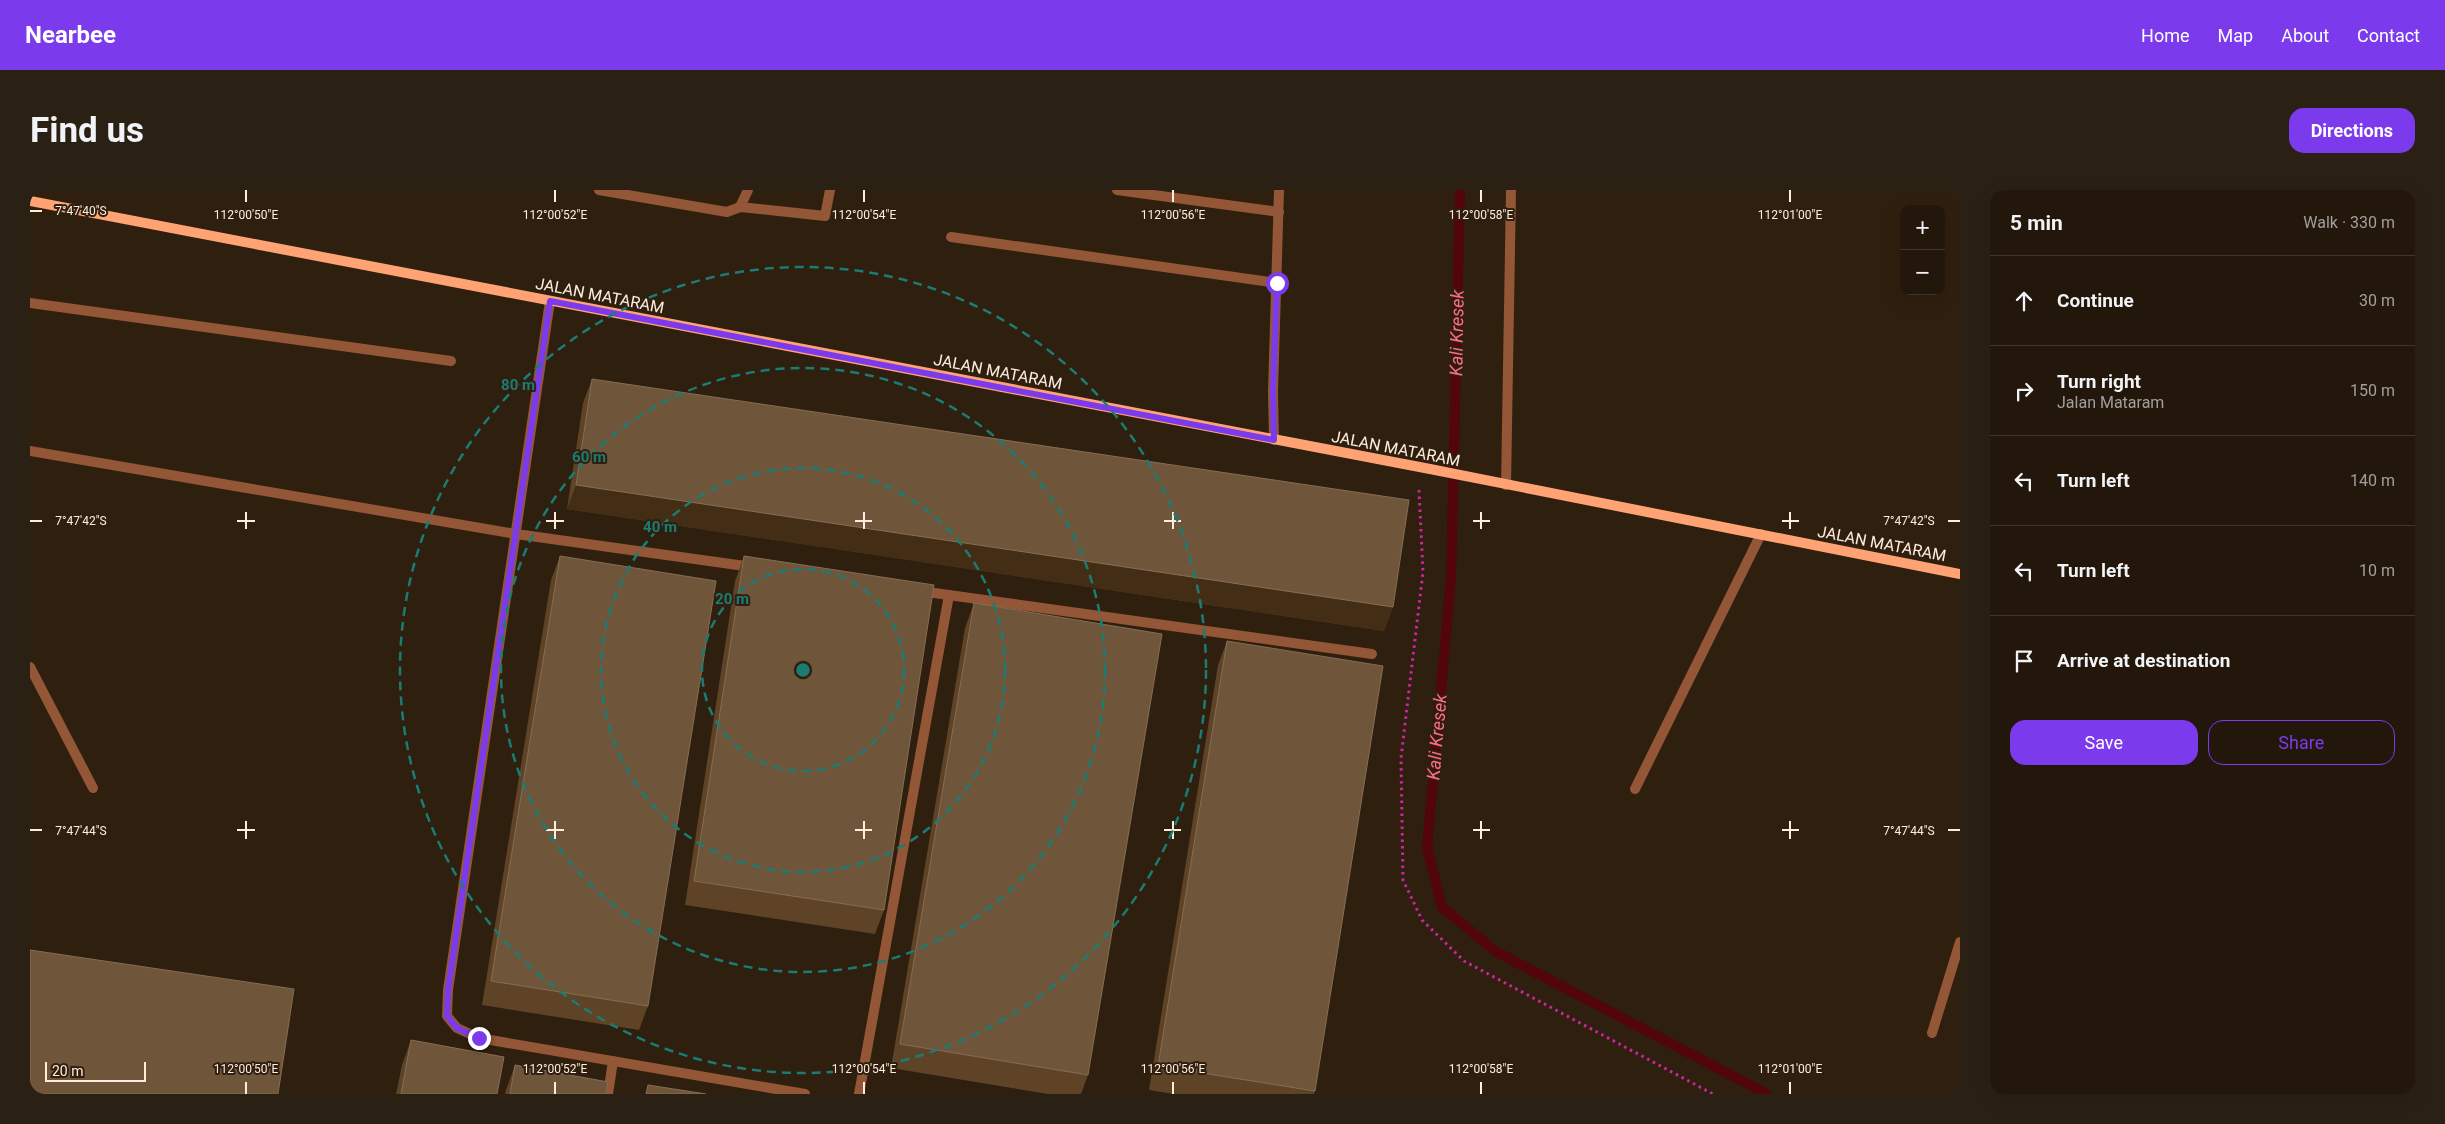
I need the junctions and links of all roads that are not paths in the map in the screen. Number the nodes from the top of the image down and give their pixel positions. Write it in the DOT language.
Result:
graph roads {
  1 [pos="599,190"];
  2 [pos="748,190"];
  3 [pos="830,190"];
  4 [pos="1117,190"];
  5 [pos="1280,190"];
  6 [pos="1511,190"];
  7 [pos="30,201"];
  8 [pos="740,207"];
  9 [pos="1279,212"];
  10 [pos="951,237"];
  11 [pos="1277,283"];
  12 [pos="550,301"];
  13 [pos="30,303"];
  14 [pos="451,360"];
  15 [pos="1274,440"];
  16 [pos="30,451"];
  17 [pos="1506,485"];
  18 [pos="516,534"];
  19 [pos="1761,534"];
  20 [pos="762,568"];
  21 [pos="1960,574"];
  22 [pos="910,589"];
  23 [pos="949,595"];
  24 [pos="1372,654"];
  25 [pos="30,667"];
  26 [pos="93,788"];
  27 [pos="1635,789"];
  28 [pos="1960,942"];
  29 [pos="1932,1033"];
  30 [pos="613,1061"];
  31 [pos="608,1094"];
  32 [pos="805,1094"];
  33 [pos="859,1094"];
  1 -- 8 [label="street"];
  2 -- 8 [label="street"];
  3 -- 8 [label="street"];
  4 -- 9 [label="street"];
  5 -- 9 [label="street"];
  6 -- 17 [label="street"];
  7 -- 12 [label="main road, JALAN MATARAM"];
  9 -- 11 [label="street"];
  10 -- 11 [label="street"];
  11 -- 15 [label="street"];
  12 -- 15 [label="main road, JALAN MATARAM"];
  12 -- 18 [label="street"];
  13 -- 14 [label="street"];
  15 -- 17 [label="main road, JALAN MATARAM"];
  16 -- 18 [label="street"];
  17 -- 19 [label="main road, JALAN MATARAM"];
  18 -- 20 [label="street"];
  18 -- 30 [label="street"];
  19 -- 21 [label="main road, JALAN MATARAM"];
  19 -- 27 [label="street"];
  22 -- 23 [label="street"];
  23 -- 24 [label="street"];
  23 -- 33 [label="street"];
  25 -- 26 [label="street"];
  28 -- 29 [label="street"];
  30 -- 31 [label="street"];
  30 -- 32 [label="street"];
}
